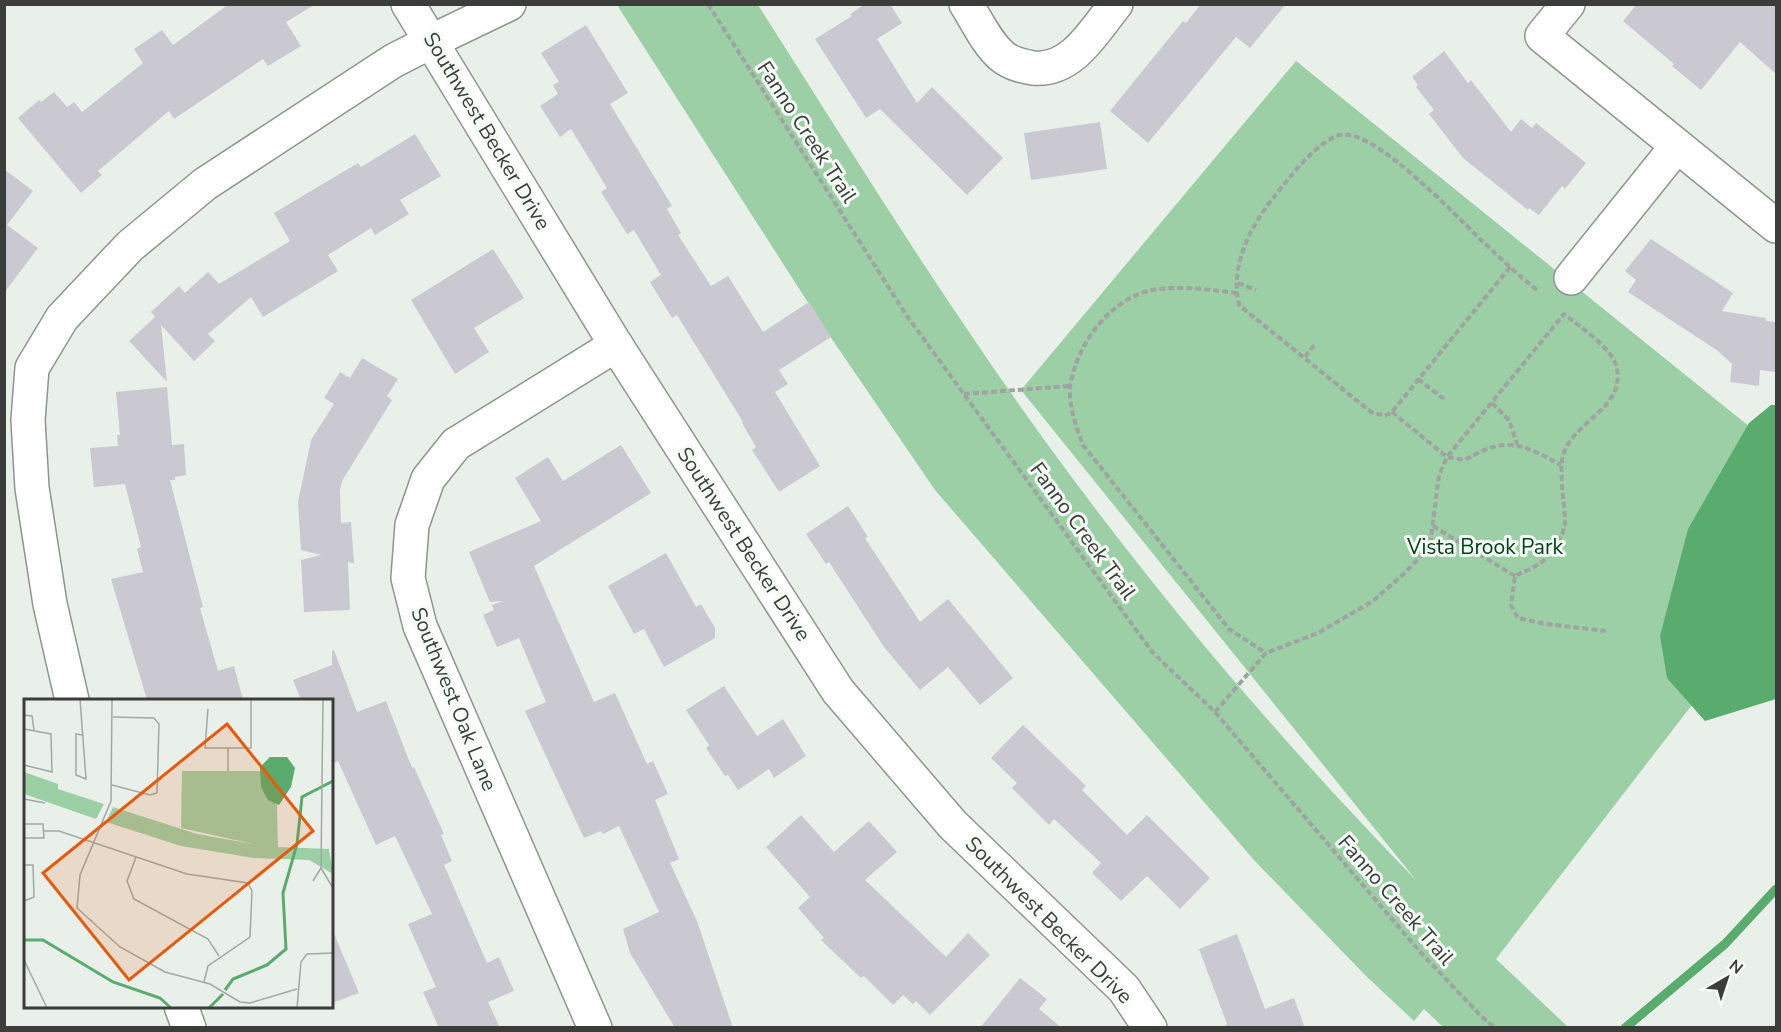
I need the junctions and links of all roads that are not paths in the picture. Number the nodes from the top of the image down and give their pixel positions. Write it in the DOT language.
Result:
graph roads {
  1 [pos="408,4"];
  2 [pos="508,4"];
  3 [pos="966,4"];
  4 [pos="1116,4"];
  5 [pos="1568,4"];
  6 [pos="432,40"];
  7 [pos="1677,146"];
  8 [pos="1776,226"];
  9 [pos="1571,278"];
  10 [pos="616,345"];
  11 [pos="72,699"];
  12 [pos="182,1008"];
  13 [pos="189,1028"];
  14 [pos="595,1028"];
  15 [pos="1150,1028"];
  1 -- 6 [label="street, Southwest Becker Drive"];
  2 -- 6 [label="street"];
  3 -- 4 [label="street"];
  5 -- 7 [label="street"];
  6 -- 10 [label="street, Southwest Becker Drive"];
  6 -- 11 [label="street"];
  7 -- 8 [label="street"];
  7 -- 9 [label="street"];
  10 -- 14 [label="street, Southwest Oak Lane"];
  10 -- 15 [label="street, Southwest Becker Drive"];
  12 -- 13 [label="street"];
}
